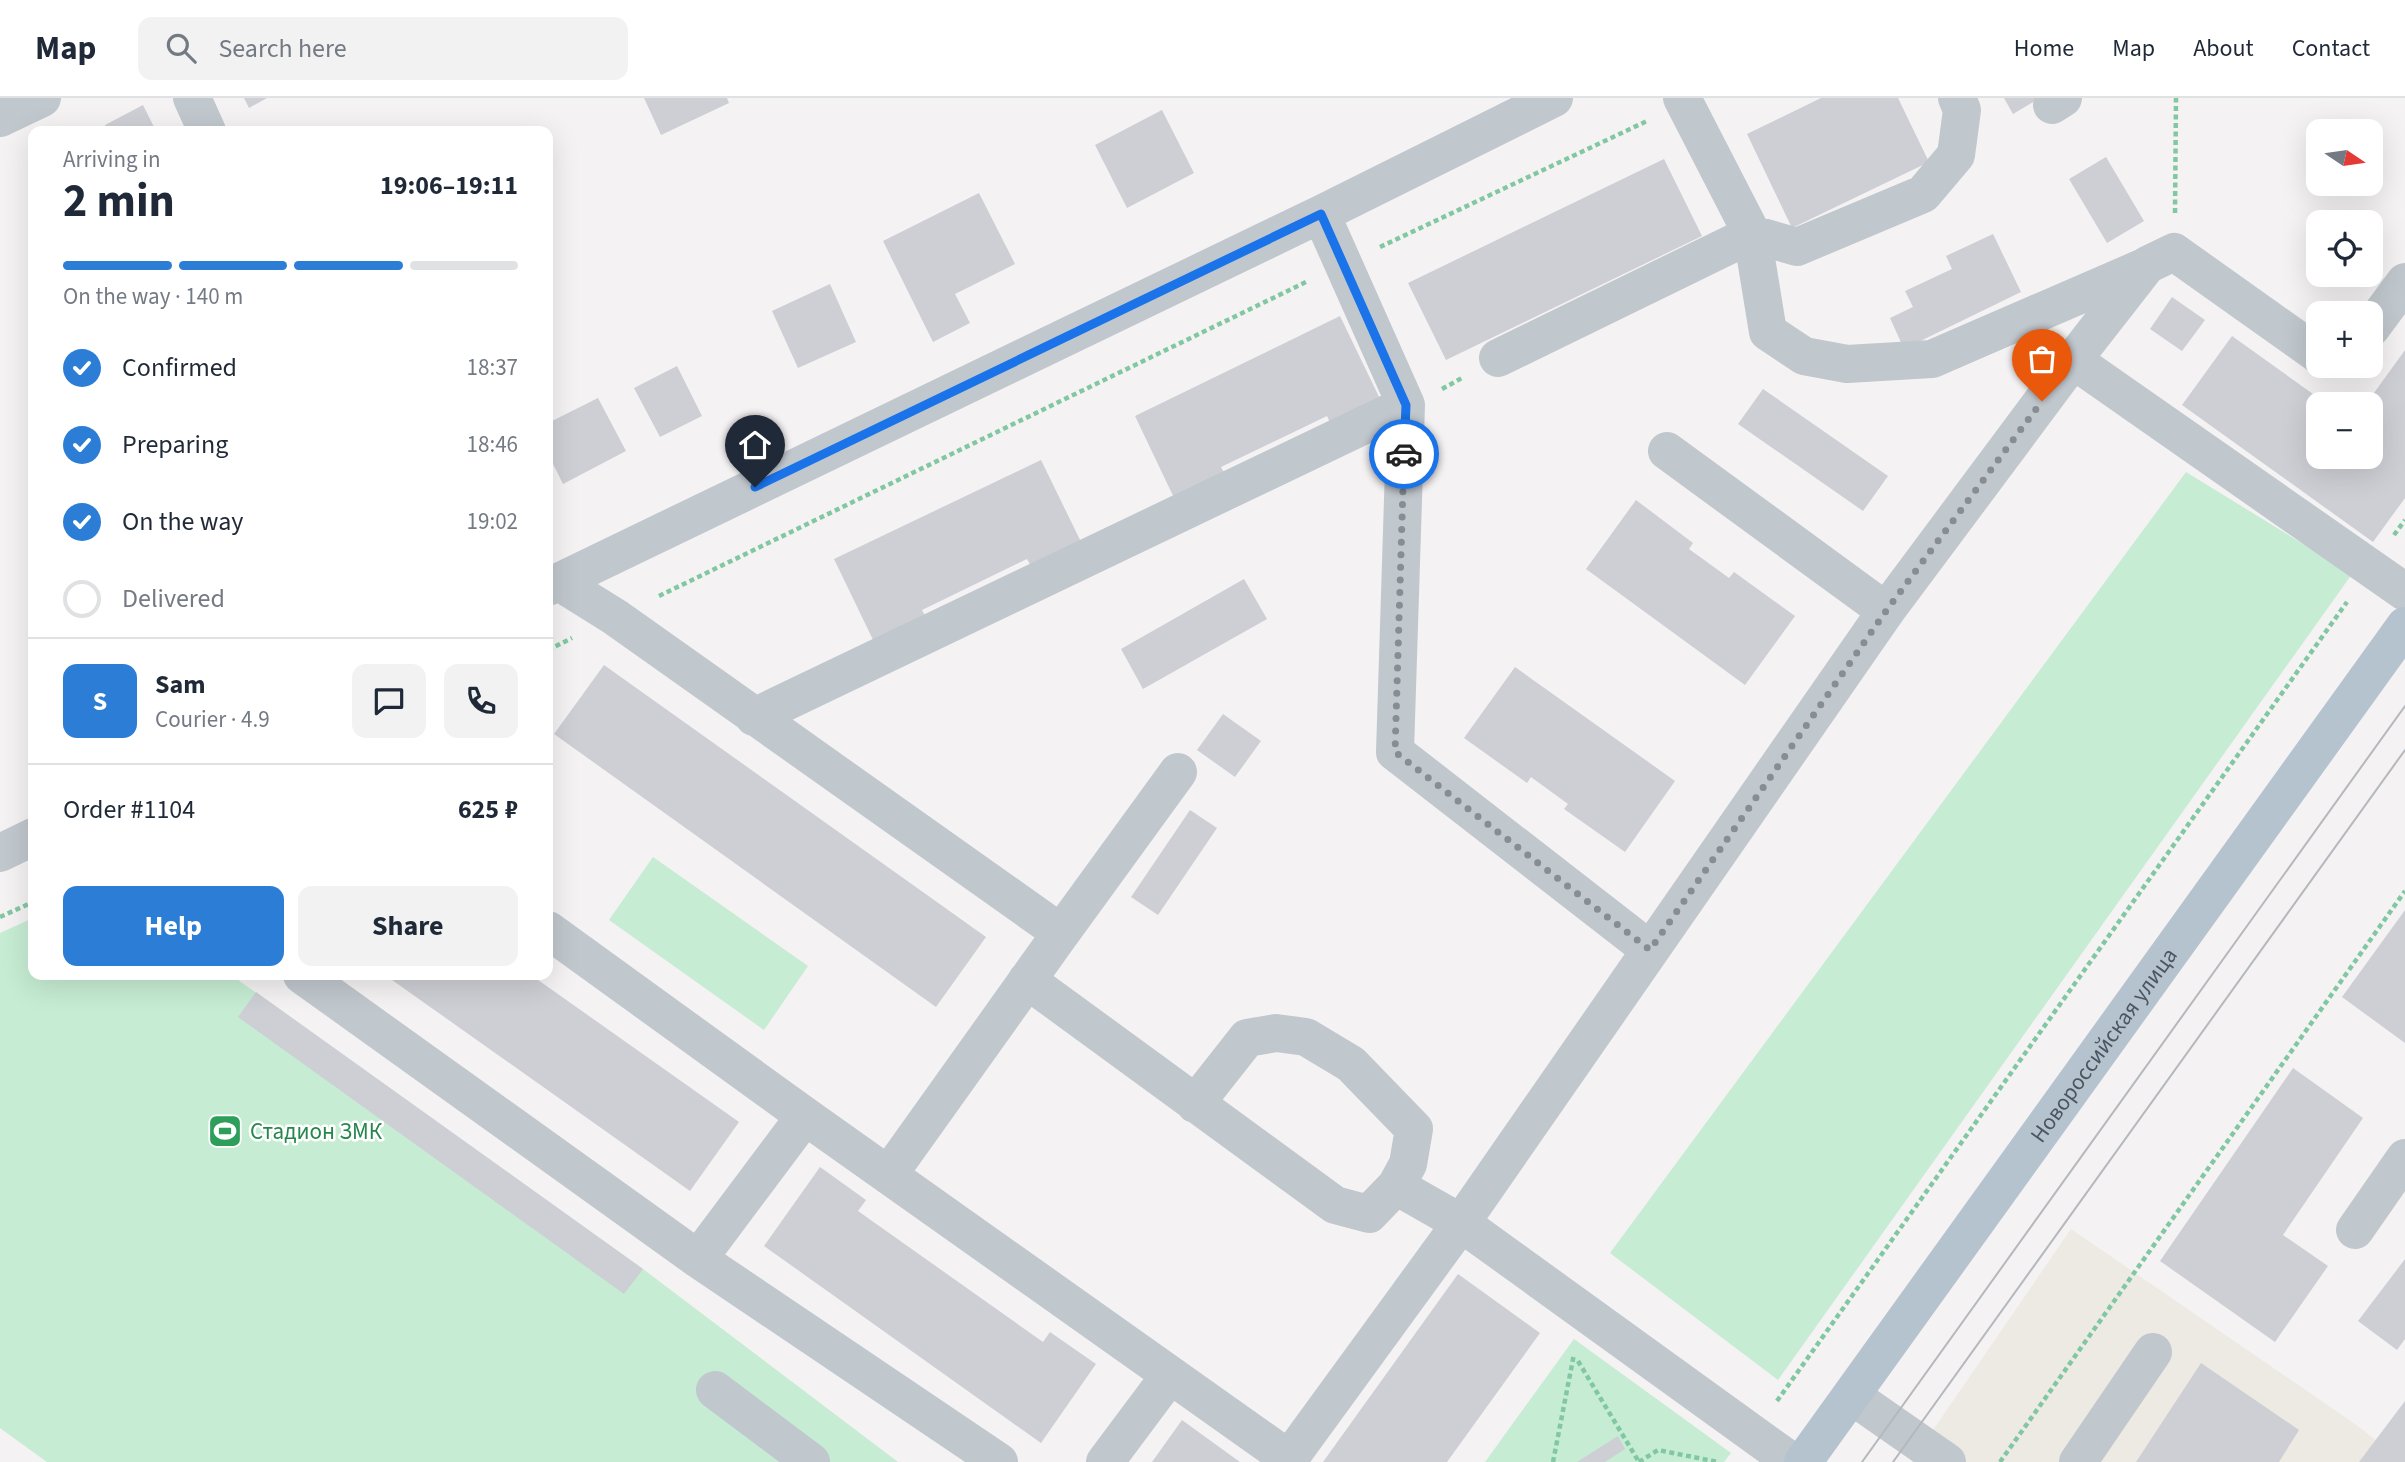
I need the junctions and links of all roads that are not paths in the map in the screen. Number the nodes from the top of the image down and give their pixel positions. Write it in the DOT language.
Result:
graph roads {
  1 [pos="42,98"];
  2 [pos="192,98"];
  3 [pos="1554,98"];
  4 [pos="1957,98"];
  5 [pos="1684,101"];
  6 [pos="0,118"];
  7 [pos="205,126"];
  8 [pos="1321,214"];
  9 [pos="1752,233"];
  10 [pos="2161,259"];
  11 [pos="2405,282"];
  12 [pos="2383,312"];
  13 [pos="2306,347"];
  14 [pos="1498,358"];
  15 [pos="2073,360"];
  16 [pos="1406,405"];
  17 [pos="1667,451"];
  18 [pos="553,584"];
  19 [pos="2405,592"];
  20 [pos="1886,611"];
  21 [pos="2405,626"];
  22 [pos="754,716"];
  23 [pos="1178,772"];
  24 [pos="28,839"];
  25 [pos="0,853"];
  26 [pos="1061,933"];
  27 [pos="553,934"];
  28 [pos="1650,950"];
  29 [pos="309,980"];
  30 [pos="1027,980"];
  31 [pos="1195,1104"];
  32 [pos="805,1116"];
  33 [pos="2405,1158"];
  34 [pos="889,1174"];
  35 [pos="1396,1186"];
  36 [pos="1461,1223"];
  37 [pos="2355,1230"];
  38 [pos="698,1259"];
  39 [pos="2152,1352"];
  40 [pos="1170,1375"];
  41 [pos="715,1390"];
  42 [pos="1852,1395"];
  43 [pos="811,1462"];
  44 [pos="999,1462"];
  45 [pos="1105,1462"];
  46 [pos="1791,1462"];
  47 [pos="1803,1462"];
  48 [pos="1947,1462"];
  49 [pos="2078,1462"];
  1 -- 6 [label="street"];
  2 -- 7 [label="street"];
  3 -- 8 [label="street"];
  4 -- 9 [label="street"];
  5 -- 9 [label="street"];
  8 -- 16 [label="street"];
  8 -- 18 [label="street"];
  9 -- 10 [label="street"];
  9 -- 14 [label="street"];
  10 -- 13 [label="street"];
  10 -- 15 [label="street"];
  11 -- 12 [label="street"];
  15 -- 19 [label="street"];
  15 -- 20 [label="street"];
  16 -- 22 [label="street"];
  16 -- 28 [label="street"];
  17 -- 20 [label="street"];
  18 -- 22 [label="street"];
  20 -- 28 [label="street"];
  21 -- 42 [label="main road, Новороссийская улица"];
  22 -- 26 [label="street"];
  23 -- 26 [label="street"];
  24 -- 25 [label="street"];
  26 -- 30 [label="street"];
  27 -- 32 [label="street"];
  28 -- 36 [label="street"];
  29 -- 38 [label="street"];
  30 -- 31 [label="street"];
  30 -- 34 [label="street"];
  31 -- 35 [label="street"];
  31 -- 35 [label="street"];
  32 -- 34 [label="street"];
  32 -- 38 [label="street"];
  33 -- 37 [label="street"];
  34 -- 40 [label="street"];
  35 -- 36 [label="street"];
  36 -- 40 [label="street"];
  36 -- 46 [label="street"];
  38 -- 44 [label="street"];
  39 -- 49 [label="street"];
  40 -- 45 [label="street"];
  41 -- 43 [label="street"];
  42 -- 47 [label="main road, Новороссийская улица"];
  42 -- 48 [label="street"];
}
